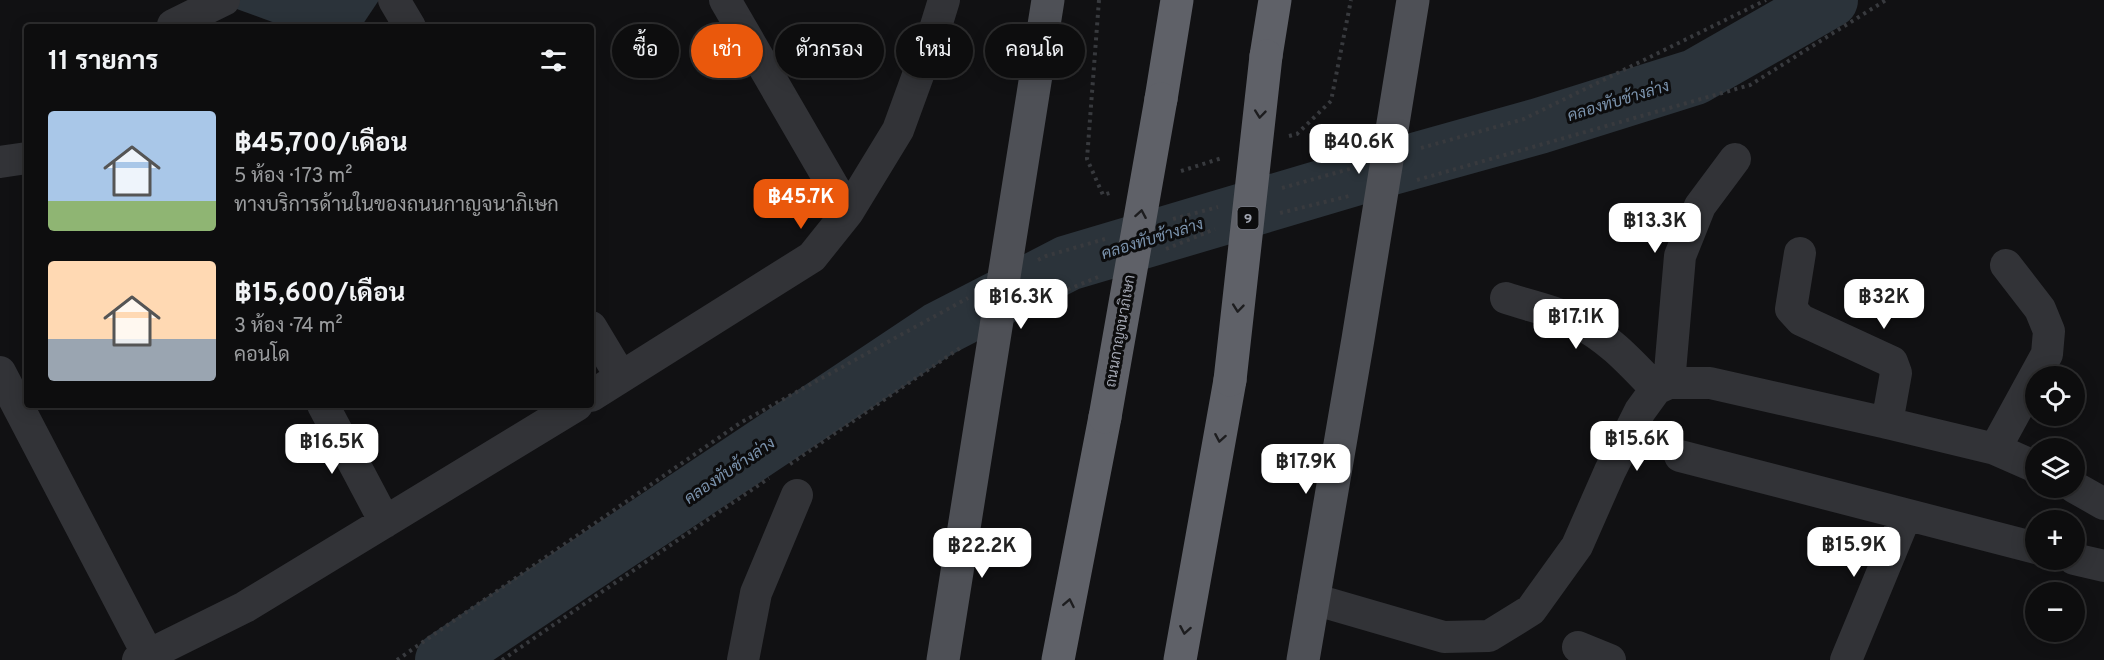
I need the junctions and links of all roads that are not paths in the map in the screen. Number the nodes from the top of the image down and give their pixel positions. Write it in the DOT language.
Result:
graph roads {
  1 [pos="224,0"];
  2 [pos="394,0"];
  3 [pos="725,0"];
  4 [pos="944,0"];
  5 [pos="1048,0"];
  6 [pos="1177,0"];
  7 [pos="1275,0"];
  8 [pos="1411,10"];
  9 [pos="175,17"];
  10 [pos="408,24"];
  11 [pos="24,158"];
  12 [pos="1736,159"];
  13 [pos="0,162"];
  14 [pos="848,212"];
  15 [pos="1800,253"];
  16 [pos="2006,266"];
  17 [pos="1506,298"];
  18 [pos="594,332"];
  19 [pos="0,372"];
  20 [pos="621,377"];
  21 [pos="1663,386"];
  22 [pos="594,394"];
  23 [pos="325,408"];
  24 [pos="572,408"];
  25 [pos="1887,423"];
  26 [pos="1995,449"];
  27 [pos="1680,456"];
  28 [pos="2025,462"];
  29 [pos="2085,493"];
  30 [pos="797,495"];
  31 [pos="2104,504"];
  32 [pos="1906,515"];
  33 [pos="385,522"];
  34 [pos="2025,546"];
  35 [pos="2085,562"];
  36 [pos="2104,566"];
  37 [pos="1314,599"];
  38 [pos="1578,647"];
  39 [pos="143,657"];
  40 [pos="743,660"];
  41 [pos="943,660"];
  42 [pos="1058,660"];
  43 [pos="1180,660"];
  44 [pos="1303,660"];
  45 [pos="1610,660"];
  46 [pos="1846,660"];
  1 -- 9 [label="street"];
  2 -- 10 [label="street"];
  3 -- 14 [label="street"];
  4 -- 14 [label="street"];
  5 -- 41 [label="main road"];
  42 -- 6 [label="highway, ถนนกาญจนาภิเษก, one-way, bridge"];
  7 -- 43 [label="highway, 9, one-way, bridge"];
  8 -- 37 [label="main road"];
  11 -- 13 [label="street"];
  12 -- 21 [label="street"];
  14 -- 20 [label="street"];
  15 -- 25 [label="street"];
  16 -- 26 [label="street"];
  17 -- 21 [label="street"];
  18 -- 20 [label="street"];
  19 -- 39 [label="street"];
  20 -- 22 [label="street"];
  21 -- 25 [label="street"];
  21 -- 37 [label="street"];
  23 -- 33 [label="street"];
  24 -- 33 [label="street"];
  25 -- 26 [label="street"];
  26 -- 28 [label="street"];
  27 -- 32 [label="street"];
  29 -- 31 [label="street"];
  30 -- 40 [label="street"];
  32 -- 34 [label="street"];
  32 -- 46 [label="street"];
  33 -- 39 [label="street"];
  35 -- 36 [label="street"];
  37 -- 44 [label="main road"];
  38 -- 45 [label="street"];
}
